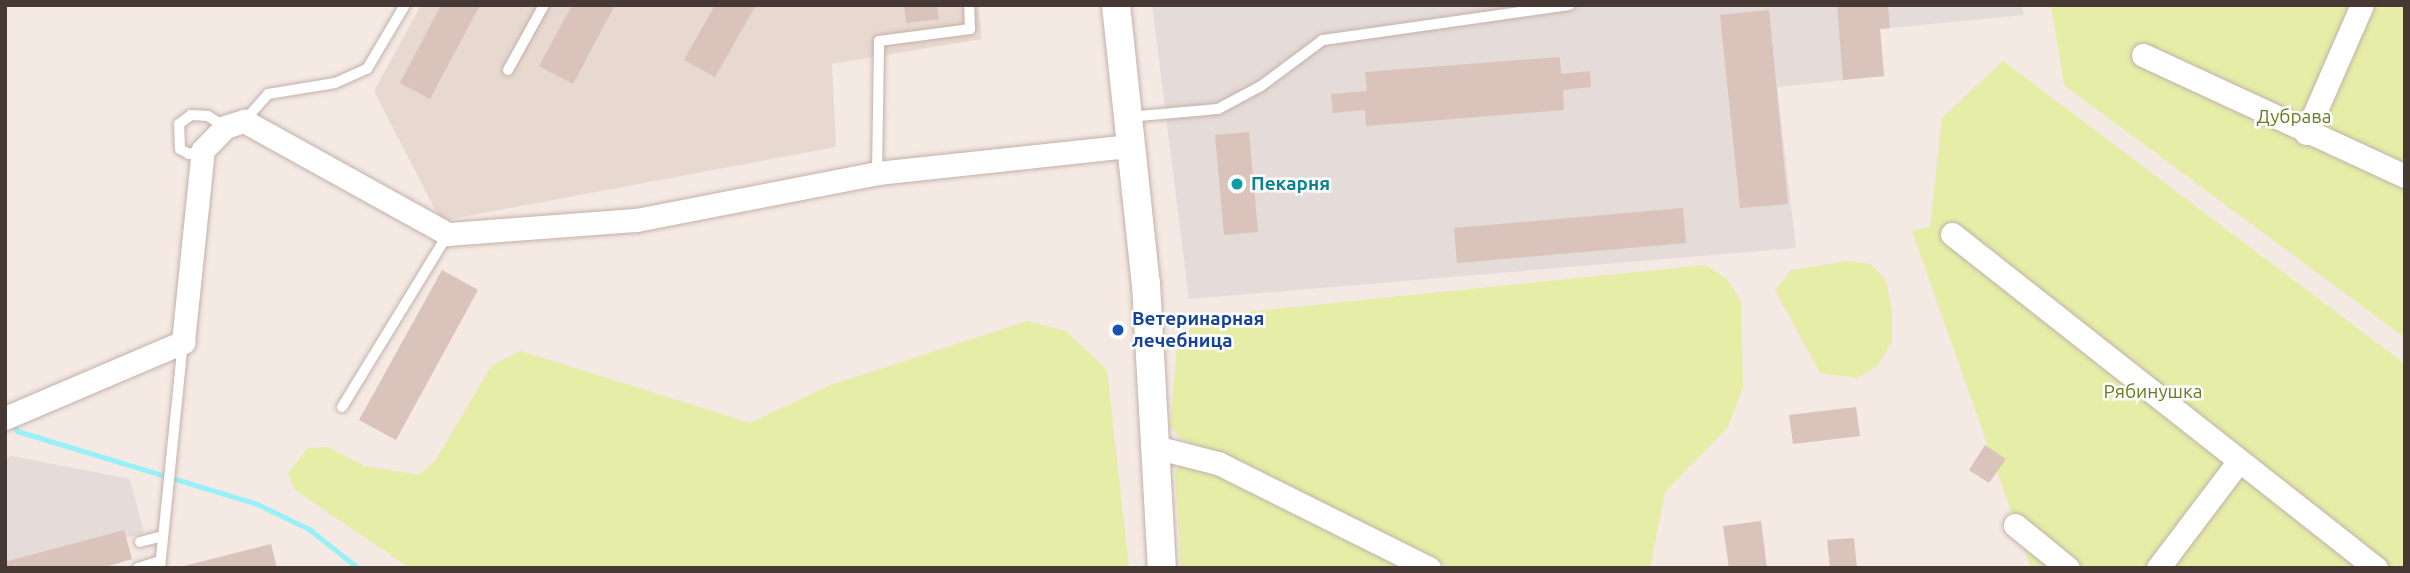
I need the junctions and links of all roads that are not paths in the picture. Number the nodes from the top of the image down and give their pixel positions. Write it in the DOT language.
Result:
graph roads {
  1 [pos="405,5"];
  2 [pos="544,5"];
  3 [pos="969,5"];
  4 [pos="1116,5"];
  5 [pos="1570,5"];
  6 [pos="2362,5"];
  7 [pos="2143,55"];
  8 [pos="508,70"];
  9 [pos="1128,117"];
  10 [pos="234,124"];
  11 [pos="2306,134"];
  12 [pos="1131,146"];
  13 [pos="203,150"];
  14 [pos="877,173"];
  15 [pos="2405,176"];
  16 [pos="448,234"];
  17 [pos="1952,234"];
  18 [pos="183,342"];
  19 [pos="342,407"];
  20 [pos="12,415"];
  21 [pos="1155,447"];
  22 [pos="2239,461"];
  23 [pos="2015,525"];
  24 [pos="162,536"];
  25 [pos="140,542"];
  26 [pos="160,564"];
  27 [pos="138,568"];
  28 [pos="1162,568"];
  29 [pos="1429,568"];
  30 [pos="2068,568"];
  31 [pos="2158,568"];
  32 [pos="2376,568"];
  1 -- 10 [label="lane"];
  2 -- 8 [label="lane"];
  3 -- 14 [label="lane"];
  4 -- 9 [label="street"];
  5 -- 9 [label="lane"];
  6 -- 11 [label="street"];
  7 -- 11 [label="street"];
  9 -- 12 [label="street"];
  10 -- 13 [label="street"];
  10 -- 13 [label="lane"];
  10 -- 16 [label="street"];
  11 -- 15 [label="street"];
  12 -- 14 [label="street"];
  12 -- 21 [label="street"];
  13 -- 18 [label="street"];
  14 -- 16 [label="street"];
  16 -- 19 [label="lane"];
  17 -- 22 [label="street"];
  18 -- 20 [label="street"];
  18 -- 24 [label="lane"];
  21 -- 28 [label="street"];
  21 -- 29 [label="street"];
  22 -- 31 [label="street"];
  22 -- 32 [label="street"];
  23 -- 30 [label="street"];
  24 -- 25 [label="lane"];
  24 -- 26 [label="lane"];
  26 -- 27 [label="lane"];
}
